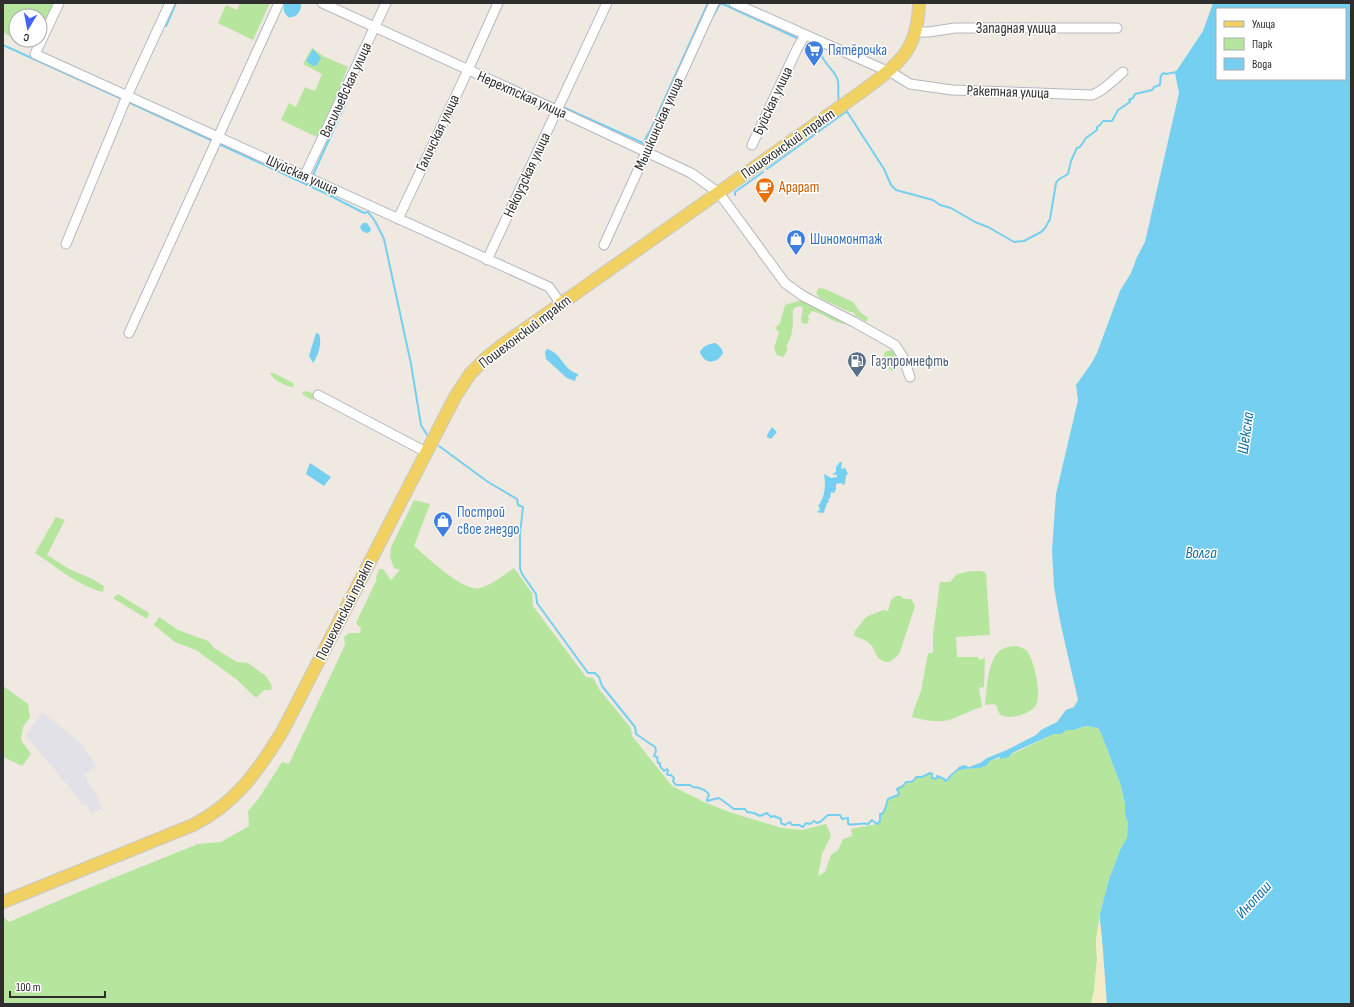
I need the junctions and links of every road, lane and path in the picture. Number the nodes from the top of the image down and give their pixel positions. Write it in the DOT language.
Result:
graph roads {
  1 [pos="59,3"];
  2 [pos="170,3"];
  3 [pos="279,3"];
  4 [pos="322,3"];
  5 [pos="386,3"];
  6 [pos="498,3"];
  7 [pos="607,3"];
  8 [pos="714,3"];
  9 [pos="734,3"];
  10 [pos="919,3"];
  11 [pos="375,28"];
  12 [pos="1117,28"];
  13 [pos="916,32"];
  14 [pos="806,35"];
  15 [pos="468,70"];
  16 [pos="888,72"];
  17 [pos="1123,72"];
  18 [pos="125,99"];
  19 [pos="558,111"];
  20 [pos="216,141"];
  21 [pos="752,145"];
  22 [pos="646,152"];
  23 [pos="304,177"];
  24 [pos="718,193"];
  25 [pos="398,219"];
  26 [pos="66,244"];
  27 [pos="604,245"];
  28 [pos="488,260"];
  29 [pos="561,304"];
  30 [pos="129,333"];
  31 [pos="910,376"];
  32 [pos="318,395"];
  33 [pos="426,452"];
  34 [pos="3,902"];
  1 -- 18 [label="street, Шуйская улица"];
  2 -- 18 [label="street"];
  3 -- 20 [label="street"];
  4 -- 11 [label="street, Нерехтская улица"];
  5 -- 11 [label="street, Васильевская улица"];
  6 -- 15 [label="street, Галичская улица"];
  7 -- 19 [label="street, Некоузская улица"];
  8 -- 22 [label="street, Мышкинская улица"];
  9 -- 14 [label="street, Ракетная улица"];
  10 -- 13 [label="main road, Пошехонский тракт"];
  11 -- 15 [label="street, Нерехтская улица"];
  11 -- 23 [label="street, Васильевская улица"];
  12 -- 13 [label="street, Западная улица"];
  13 -- 16 [label="main road, Пошехонский тракт"];
  14 -- 16 [label="street, Ракетная улица"];
  14 -- 21 [label="street, Буйская улица"];
  15 -- 19 [label="street, Нерехтская улица"];
  15 -- 25 [label="street, Галичская улица"];
  16 -- 17 [label="street, Ракетная улица"];
  16 -- 24 [label="main road, Пошехонский тракт"];
  18 -- 20 [label="street, Шуйская улица"];
  18 -- 26 [label="street"];
  19 -- 22 [label="street, Нерехтская улица"];
  19 -- 28 [label="street, Некоузская улица"];
  20 -- 23 [label="street, Шуйская улица"];
  20 -- 30 [label="street"];
  22 -- 24 [label="street, Нерехтская улица"];
  22 -- 27 [label="street, Мышкинская улица"];
  23 -- 25 [label="street, Шуйская улица"];
  24 -- 29 [label="main road, Пошехонский тракт"];
  24 -- 31 [label="street, Нерехтская улица"];
  25 -- 28 [label="street, Шуйская улица"];
  28 -- 29 [label="street, Шуйская улица"];
  29 -- 33 [label="main road, Пошехонский тракт"];
  32 -- 33 [label="street"];
  33 -- 34 [label="main road, Пошехонский тракт"];
}
